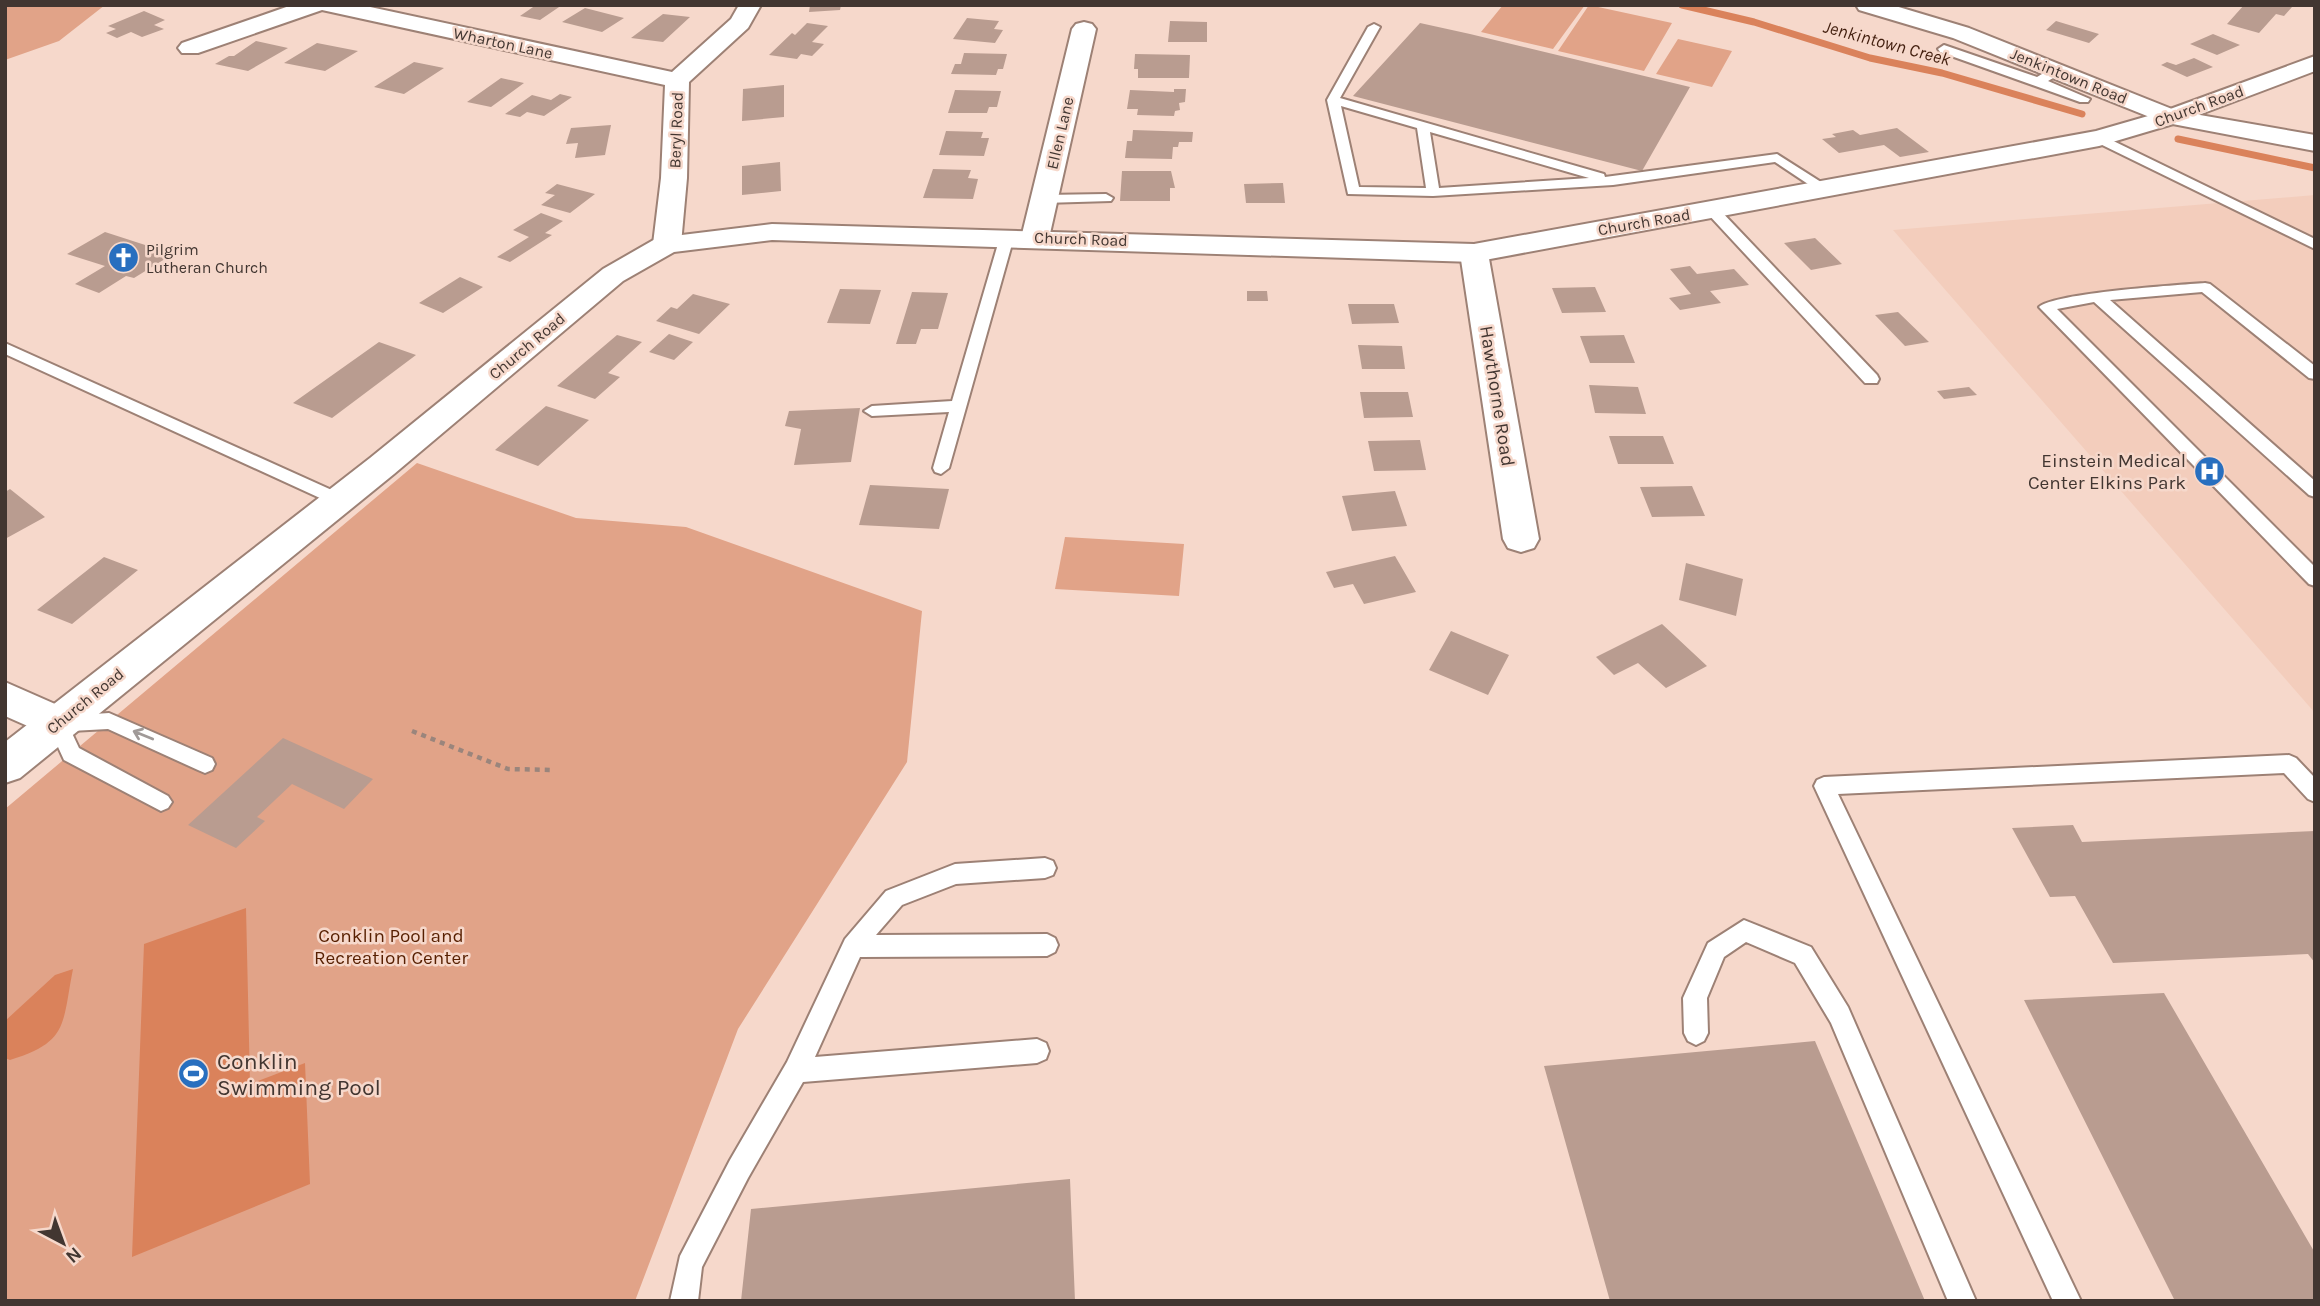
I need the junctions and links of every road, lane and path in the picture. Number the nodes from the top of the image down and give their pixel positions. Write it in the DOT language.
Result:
graph roads {
  1 [pos="315,5"];
  2 [pos="328,5"];
  3 [pos="750,5"];
  4 [pos="1867,5"];
  5 [pos="1374,27"];
  6 [pos="1084,29"];
  7 [pos="190,48"];
  8 [pos="1944,49"];
  9 [pos="2315,63"];
  10 [pos="2047,76"];
  11 [pos="677,80"];
  12 [pos="2084,99"];
  13 [pos="1333,100"];
  14 [pos="2171,117"];
  15 [pos="1423,127"];
  16 [pos="2099,138"];
  17 [pos="2315,143"];
  18 [pos="1613,181"];
  19 [pos="1825,189"];
  20 [pos="1433,192"];
  21 [pos="1106,198"];
  22 [pos="1044,199"];
  23 [pos="1712,209"];
  24 [pos="1021,237"];
  25 [pos="667,244"];
  26 [pos="2315,246"];
  27 [pos="1474,253"];
  28 [pos="2097,297"];
  29 [pos="5,348"];
  30 [pos="2315,374"];
  31 [pos="1871,379"];
  32 [pos="959,406"];
  33 [pos="872,411"];
  34 [pos="941,468"];
  35 [pos="2315,491"];
  36 [pos="339,500"];
  37 [pos="1521,539"];
  38 [pos="2315,579"];
  39 [pos="5,698"];
  40 [pos="57,723"];
  41 [pos="412,731"];
  42 [pos="205,764"];
  43 [pos="5,766"];
  44 [pos="554,770"];
  45 [pos="2315,793"];
  46 [pos="161,802"];
  47 [pos="1045,868"];
  48 [pos="1047,944"];
  49 [pos="853,946"];
  50 [pos="1696,1033"];
  51 [pos="1037,1051"];
  52 [pos="796,1071"];
  53 [pos="684,1301"];
  54 [pos="1962,1301"];
  55 [pos="2067,1301"];
  1 -- 7 [label="street"];
  2 -- 11 [label="street, Wharton Lane"];
  3 -- 11 [label="street, Beryl Road"];
  4 -- 10 [label="street, Jenkintown Road"];
  5 -- 13 [label="lane"];
  6 -- 22 [label="street, Ellen Lane"];
  8 -- 10 [label="lane"];
  9 -- 14 [label="street, Church Road"];
  10 -- 12 [label="lane"];
  10 -- 14 [label="street, Jenkintown Road"];
  11 -- 25 [label="street, Beryl Road"];
  13 -- 15 [label="lane"];
  13 -- 20 [label="lane"];
  14 -- 16 [label="street, Church Road"];
  14 -- 17 [label="street, Jenkintown Road"];
  15 -- 18 [label="lane"];
  15 -- 20 [label="lane"];
  16 -- 19 [label="street, Church Road"];
  16 -- 26 [label="lane"];
  18 -- 19 [label="lane"];
  18 -- 20 [label="lane"];
  19 -- 23 [label="street, Church Road"];
  21 -- 22 [label="lane"];
  22 -- 24 [label="street, Ellen Lane"];
  23 -- 27 [label="street, Church Road"];
  23 -- 31 [label="lane"];
  24 -- 25 [label="street, Church Road"];
  24 -- 27 [label="street, Church Road"];
  24 -- 32 [label="lane"];
  25 -- 36 [label="street, Church Road"];
  27 -- 37 [label="street, Hawthorne Road"];
  28 -- 30 [label="lane"];
  28 -- 35 [label="lane"];
  28 -- 38 [label="lane"];
  29 -- 36 [label="lane"];
  32 -- 33 [label="lane"];
  32 -- 34 [label="lane"];
  36 -- 40 [label="street, Church Road"];
  39 -- 40 [label="street"];
  42 -- 40 [label="lane, one-way"];
  40 -- 43 [label="street, Church Road"];
  40 -- 46 [label="lane"];
  41 -- 44 [label="path"];
  45 -- 55 [label="lane"];
  47 -- 49 [label="lane"];
  48 -- 49 [label="lane"];
  49 -- 52 [label="lane"];
  50 -- 54 [label="lane"];
  51 -- 52 [label="lane"];
  52 -- 53 [label="lane"];
}
